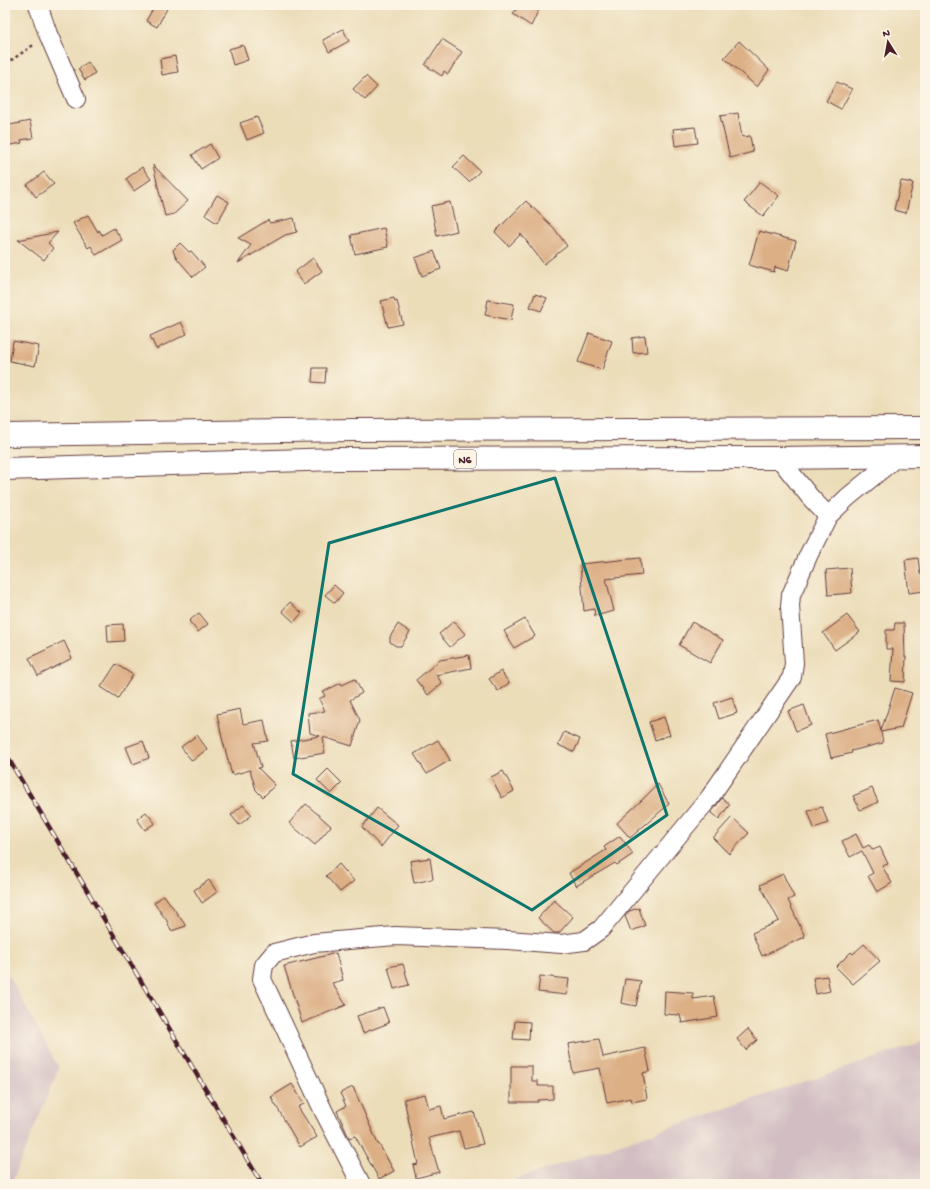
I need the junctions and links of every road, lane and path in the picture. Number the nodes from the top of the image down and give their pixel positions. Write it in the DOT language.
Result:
graph roads {
  1 [pos="38,5"];
  2 [pos="48,34"];
  3 [pos="5,71"];
  4 [pos="76,99"];
  5 [pos="925,428"];
  6 [pos="5,435"];
  7 [pos="898,456"];
  8 [pos="925,456"];
  9 [pos="779,458"];
  10 [pos="5,469"];
  11 [pos="828,516"];
  12 [pos="361,1184"];
  1 -- 2 [label="street"];
  2 -- 3 [label="path"];
  2 -- 4 [label="street"];
  5 -- 6 [label="highway"];
  7 -- 8 [label="highway, N6"];
  7 -- 9 [label="highway, N6"];
  7 -- 11 [label="street"];
  9 -- 10 [label="highway, N6"];
  9 -- 11 [label="street"];
  11 -- 12 [label="street"];
}
